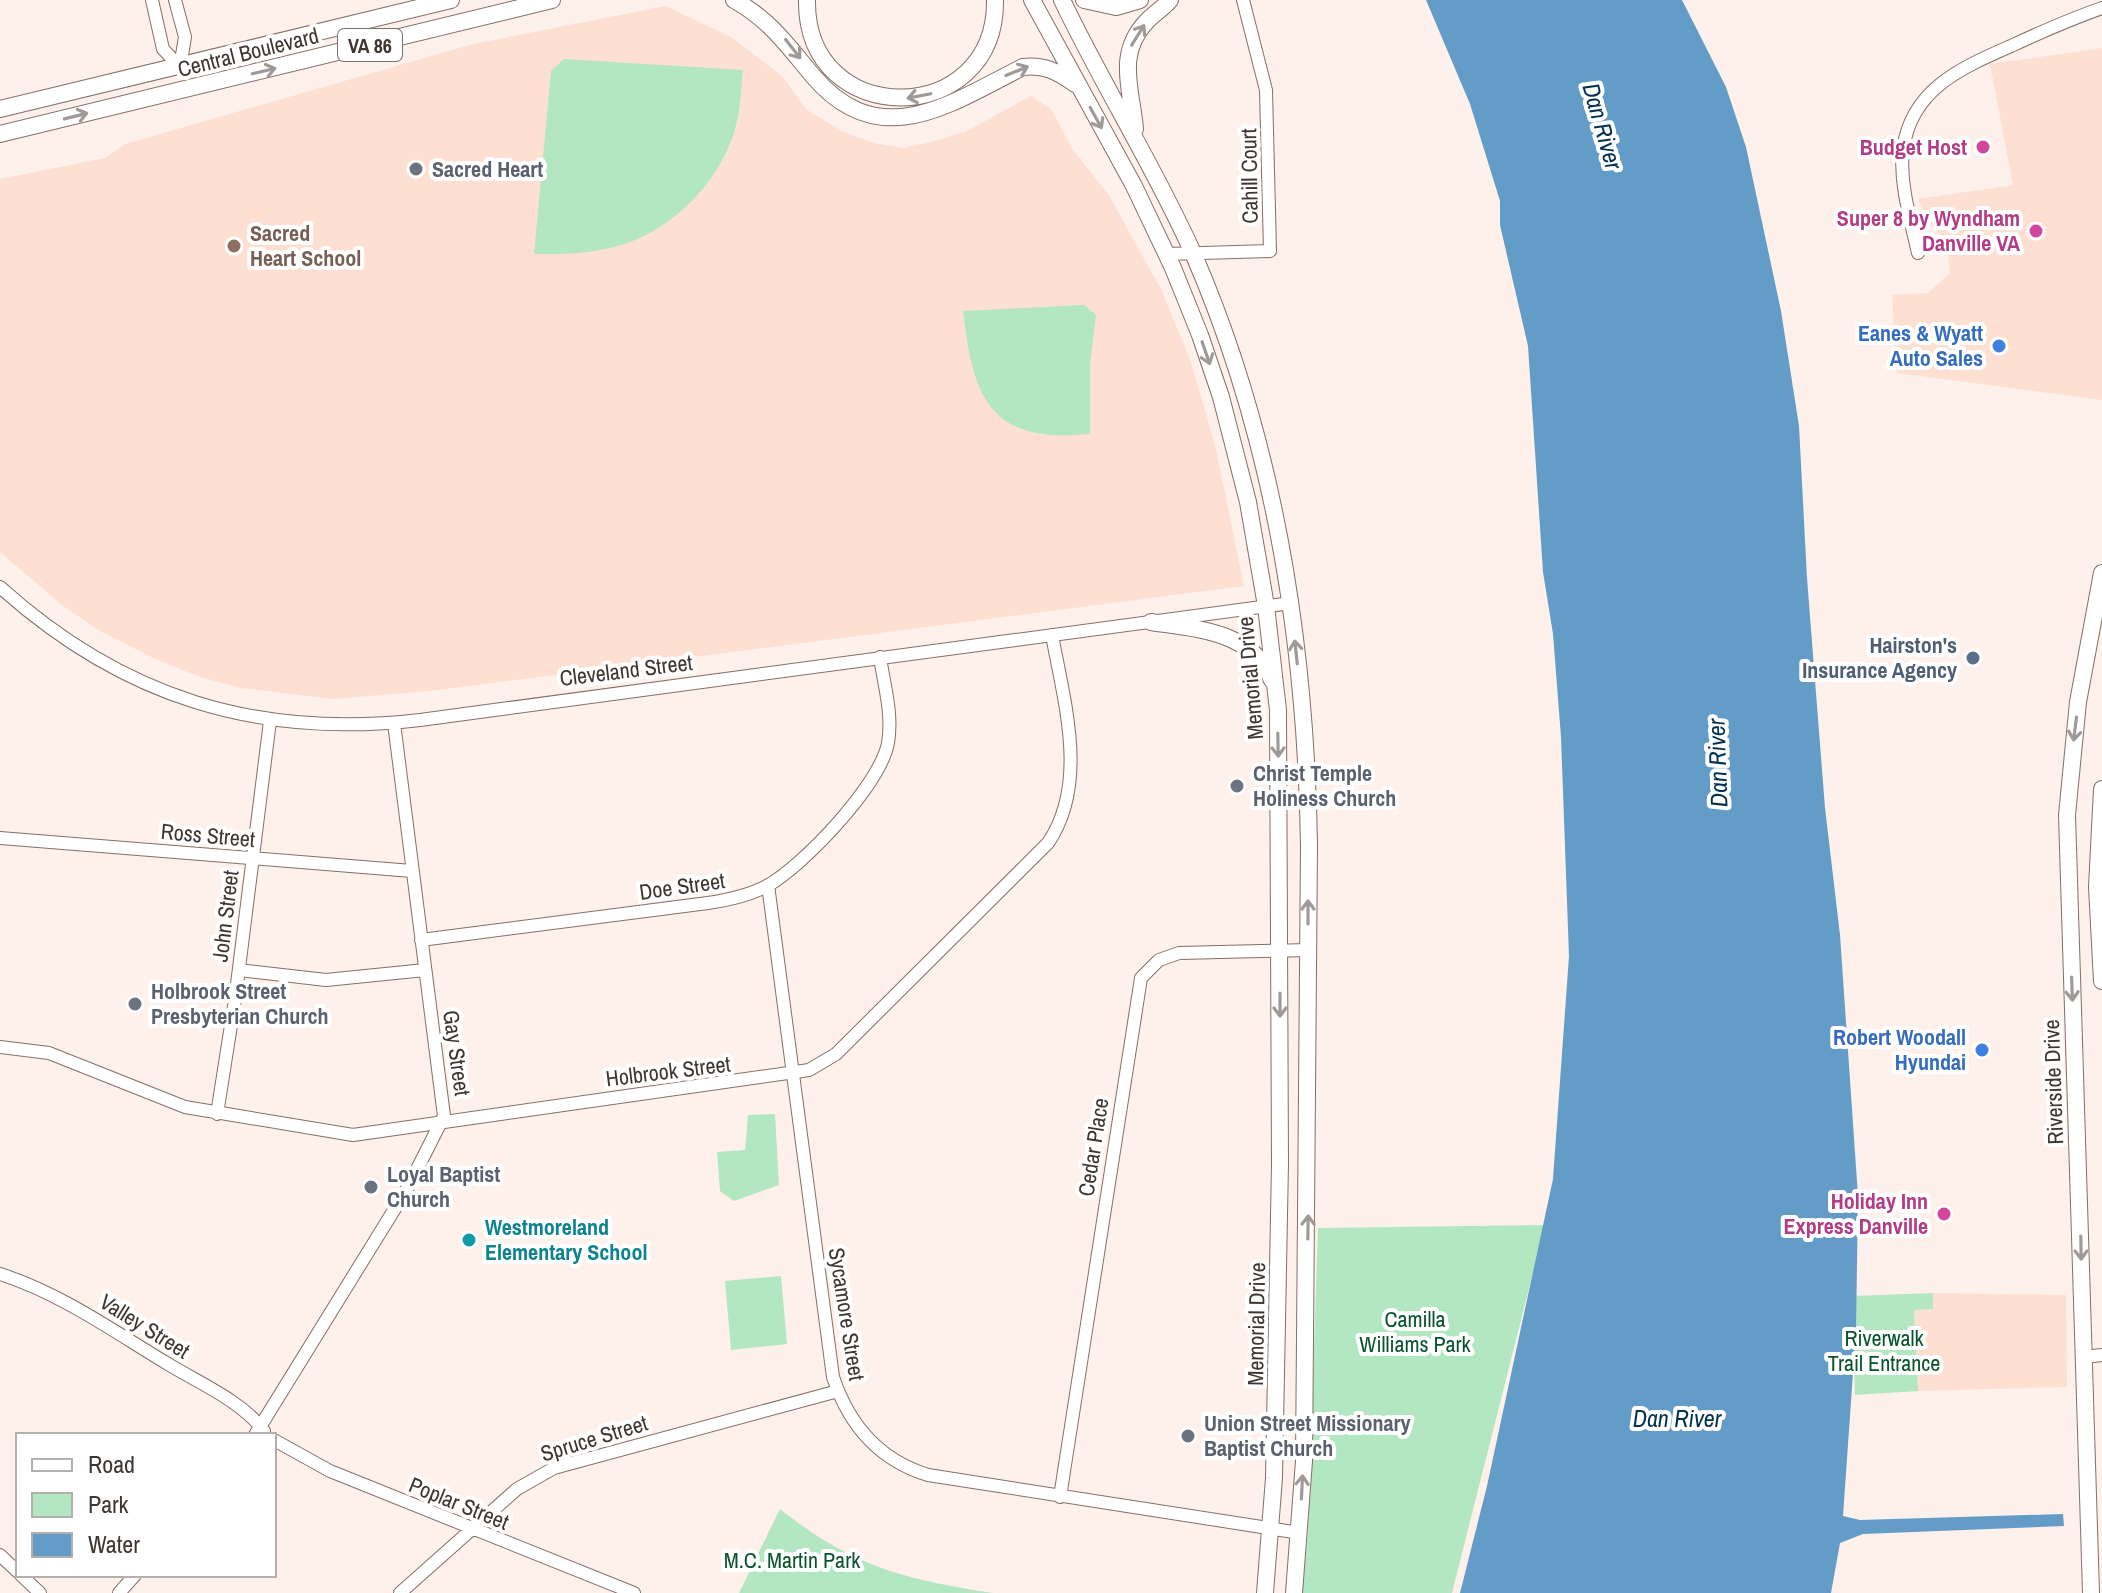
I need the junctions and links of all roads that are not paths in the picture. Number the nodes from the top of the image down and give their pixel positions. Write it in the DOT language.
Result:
graph roads {
  1 [pos="152,0"];
  2 [pos="175,0"];
  3 [pos="451,0"];
  4 [pos="552,0"];
  5 [pos="734,0"];
  6 [pos="807,0"];
  7 [pos="995,0"];
  8 [pos="1032,0"];
  9 [pos="1062,0"];
  10 [pos="1084,0"];
  11 [pos="1140,0"];
  12 [pos="1170,0"];
  13 [pos="1243,0"];
  14 [pos="2102,8"];
  15 [pos="180,67"];
  16 [pos="1079,86"];
  17 [pos="0,109"];
  18 [pos="0,134"];
  19 [pos="1134,135"];
  20 [pos="1918,253"];
  21 [pos="1167,254"];
  22 [pos="1193,254"];
  23 [pos="2102,573"];
  24 [pos="0,587"];
  25 [pos="1291,603"];
  26 [pos="1266,606"];
  27 [pos="1151,622"];
  28 [pos="1052,635"];
  29 [pos="880,657"];
  30 [pos="1276,689"];
  31 [pos="270,721"];
  32 [pos="394,723"];
  33 [pos="2102,789"];
  34 [pos="0,838"];
  35 [pos="252,859"];
  36 [pos="412,871"];
  37 [pos="768,885"];
  38 [pos="421,940"];
  39 [pos="1308,950"];
  40 [pos="1280,953"];
  41 [pos="239,970"];
  42 [pos="425,970"];
  43 [pos="2102,981"];
  44 [pos="0,1047"];
  45 [pos="795,1075"];
  46 [pos="217,1114"];
  47 [pos="441,1124"];
  48 [pos="0,1274"];
  49 [pos="2102,1355"];
  50 [pos="2084,1357"];
  51 [pos="838,1391"];
  52 [pos="261,1432"];
  53 [pos="276,1441"];
  54 [pos="1060,1497"];
  55 [pos="1271,1529"];
  56 [pos="473,1530"];
  57 [pos="1300,1533"];
  58 [pos="0,1555"];
  59 [pos="16,1570"];
  60 [pos="23,1577"];
  61 [pos="133,1577"];
  62 [pos="40,1593"];
  63 [pos="119,1593"];
  64 [pos="400,1593"];
  65 [pos="634,1593"];
  66 [pos="1265,1593"];
  67 [pos="1294,1593"];
  68 [pos="2091,1593"];
  1 -- 15 [label="street"];
  2 -- 15 [label="street"];
  3 -- 15 [label="main road, Central Boulevard / VA 86"];
  18 -- 4 [label="main road, Central Boulevard / VA 86, one-way"];
  5 -- 16 [label="main road, one-way"];
  7 -- 6 [label="main road, one-way"];
  8 -- 16 [label="main road, Memorial Drive"];
  9 -- 19 [label="main road"];
  10 -- 11 [label="main road"];
  19 -- 12 [label="main road, one-way"];
  13 -- 22 [label="street, Cahill Court"];
  14 -- 20 [label="street"];
  15 -- 17 [label="main road, Central Boulevard / VA 86"];
  16 -- 21 [label="main road, Memorial Drive, one-way"];
  19 -- 22 [label="main road"];
  21 -- 22 [label="street, Cahill Court"];
  21 -- 26 [label="main road, Memorial Drive, one-way"];
  22 -- 25 [label="main road"];
  23 -- 50 [label="main road, Riverside Drive, one-way"];
  24 -- 31 [label="street, Cleveland Street"];
  25 -- 26 [label="street, Cleveland Street"];
  39 -- 25 [label="main road, one-way"];
  26 -- 27 [label="street, Cleveland Street"];
  26 -- 30 [label="main road, Memorial Drive"];
  27 -- 28 [label="street, Cleveland Street"];
  27 -- 30 [label="main road"];
  28 -- 29 [label="street, Cleveland Street"];
  28 -- 45 [label="street, Holbrook Street"];
  29 -- 32 [label="street, Cleveland Street"];
  29 -- 37 [label="street, Doe Street"];
  30 -- 40 [label="main road, Memorial Drive, one-way"];
  31 -- 32 [label="street, Cleveland Street"];
  31 -- 35 [label="street, John Street"];
  32 -- 36 [label="street, Gay Street"];
  33 -- 43 [label="main road"];
  34 -- 35 [label="street, Ross Street"];
  35 -- 36 [label="street, Ross Street"];
  35 -- 41 [label="street, John Street"];
  36 -- 38 [label="street, Gay Street"];
  37 -- 38 [label="street, Doe Street"];
  37 -- 45 [label="street, Sycamore Street"];
  38 -- 42 [label="street, Gay Street"];
  39 -- 40 [label="street, Cedar Place"];
  57 -- 39 [label="main road, one-way"];
  40 -- 54 [label="street, Cedar Place"];
  40 -- 55 [label="main road, Memorial Drive, one-way"];
  41 -- 42 [label="street"];
  41 -- 46 [label="street, John Street"];
  42 -- 47 [label="street, Gay Street"];
  44 -- 46 [label="street, Holbrook Street"];
  45 -- 47 [label="street, Holbrook Street"];
  45 -- 51 [label="street, Sycamore Street"];
  46 -- 47 [label="street, Holbrook Street"];
  47 -- 52 [label="street, Gay Street"];
  48 -- 52 [label="street, Valley Street"];
  49 -- 50 [label="street"];
  50 -- 68 [label="main road, Riverside Drive"];
  51 -- 54 [label="street, Sycamore Street"];
  51 -- 56 [label="street, Spruce Street"];
  53 -- 56 [label="street, Poplar Street"];
  54 -- 55 [label="street, Sycamore Street"];
  55 -- 57 [label="street, Sycamore Street"];
  55 -- 66 [label="main road, Memorial Drive"];
  56 -- 64 [label="street, Spruce Street"];
  56 -- 65 [label="street, Poplar Street"];
  57 -- 67 [label="main road"];
  58 -- 59 [label="street"];
  60 -- 62 [label="street"];
  61 -- 63 [label="street"];
}
